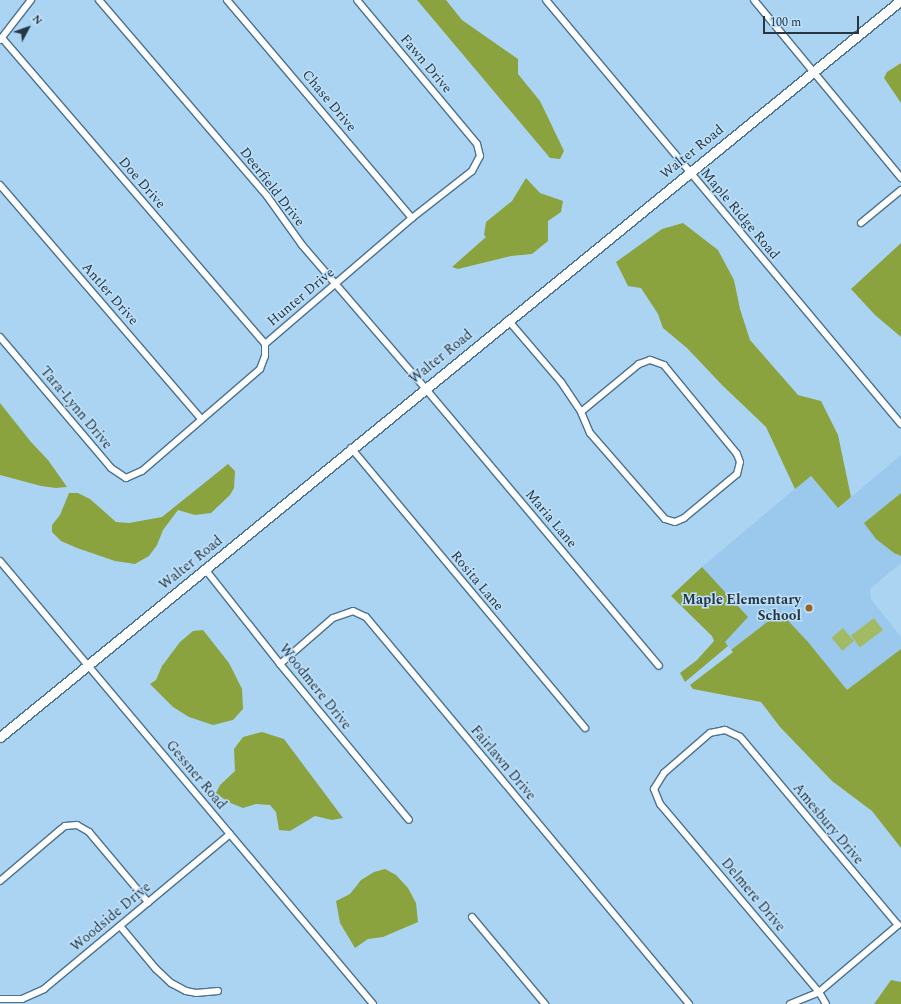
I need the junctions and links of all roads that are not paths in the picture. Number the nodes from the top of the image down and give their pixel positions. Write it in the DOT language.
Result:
graph roads {
  1 [pos="31,0"];
  2 [pos="99,0"];
  3 [pos="228,0"];
  4 [pos="357,0"];
  5 [pos="546,0"];
  6 [pos="754,0"];
  7 [pos="901,0"];
  8 [pos="1,39"];
  9 [pos="813,71"];
  10 [pos="477,144"];
  11 [pos="690,172"];
  12 [pos="901,178"];
  13 [pos="0,185"];
  14 [pos="901,190"];
  15 [pos="412,218"];
  16 [pos="861,223"];
  17 [pos="336,284"];
  18 [pos="508,320"];
  19 [pos="0,337"];
  20 [pos="265,344"];
  21 [pos="425,388"];
  22 [pos="581,412"];
  23 [pos="201,419"];
  24 [pos="901,424"];
  25 [pos="352,448"];
  26 [pos="142,471"];
  27 [pos="0,562"];
  28 [pos="205,569"];
  29 [pos="280,664"];
  30 [pos="88,665"];
  31 [pos="659,666"];
  32 [pos="585,728"];
  33 [pos="0,738"];
  34 [pos="660,804"];
  35 [pos="409,820"];
  36 [pos="230,834"];
  37 [pos="0,881"];
  38 [pos="148,902"];
  39 [pos="472,917"];
  40 [pos="120,926"];
  41 [pos="218,991"];
  42 [pos="819,992"];
  43 [pos="0,999"];
  44 [pos="373,1004"];
  45 [pos="545,1004"];
  46 [pos="689,1004"];
  47 [pos="790,1004"];
  48 [pos="826,1004"];
  1 -- 8 [label="street"];
  2 -- 17 [label="street, Deerfield Drive"];
  3 -- 15 [label="street, Chase Drive"];
  4 -- 10 [label="street, Fawn Drive"];
  5 -- 11 [label="street, Maple Ridge Road"];
  6 -- 9 [label="street"];
  7 -- 9 [label="street, Walter Road"];
  8 -- 20 [label="street, Doe Drive"];
  9 -- 11 [label="street, Walter Road"];
  9 -- 12 [label="street"];
  10 -- 15 [label="street, Hunter Drive"];
  11 -- 18 [label="street, Walter Road"];
  11 -- 24 [label="street, Maple Ridge Road"];
  13 -- 23 [label="street, Antler Drive"];
  14 -- 16 [label="street"];
  15 -- 17 [label="street, Hunter Drive"];
  17 -- 20 [label="street, Hunter Drive"];
  17 -- 21 [label="street, Deerfield Drive"];
  18 -- 21 [label="street, Walter Road"];
  18 -- 22 [label="street"];
  19 -- 26 [label="street, Tara-Lynn Drive"];
  20 -- 23 [label="street, Hunter Drive"];
  21 -- 25 [label="street, Walter Road"];
  21 -- 31 [label="street, Maria Lane"];
  22 -- 22 [label="street"];
  23 -- 26 [label="street, Hunter Drive"];
  25 -- 28 [label="street, Walter Road"];
  25 -- 32 [label="street, Rosita Lane"];
  27 -- 30 [label="street, Gessner Road"];
  28 -- 29 [label="street, Woodmere Drive"];
  28 -- 30 [label="street, Walter Road"];
  29 -- 35 [label="street, Woodmere Drive"];
  29 -- 46 [label="street, Fairlawn Drive"];
  30 -- 33 [label="street, Walter Road"];
  30 -- 36 [label="street, Gessner Road"];
  34 -- 42 [label="street, Delmere Drive"];
  34 -- 42 [label="street, Amesbury Drive"];
  36 -- 38 [label="street, Woodside Drive"];
  36 -- 44 [label="street, Gessner Road"];
  37 -- 38 [label="street"];
  38 -- 40 [label="street, Woodside Drive"];
  39 -- 45 [label="street"];
  40 -- 41 [label="street"];
  40 -- 43 [label="street, Woodside Drive"];
  42 -- 47 [label="street"];
  42 -- 48 [label="street, Delmere Drive"];
}
